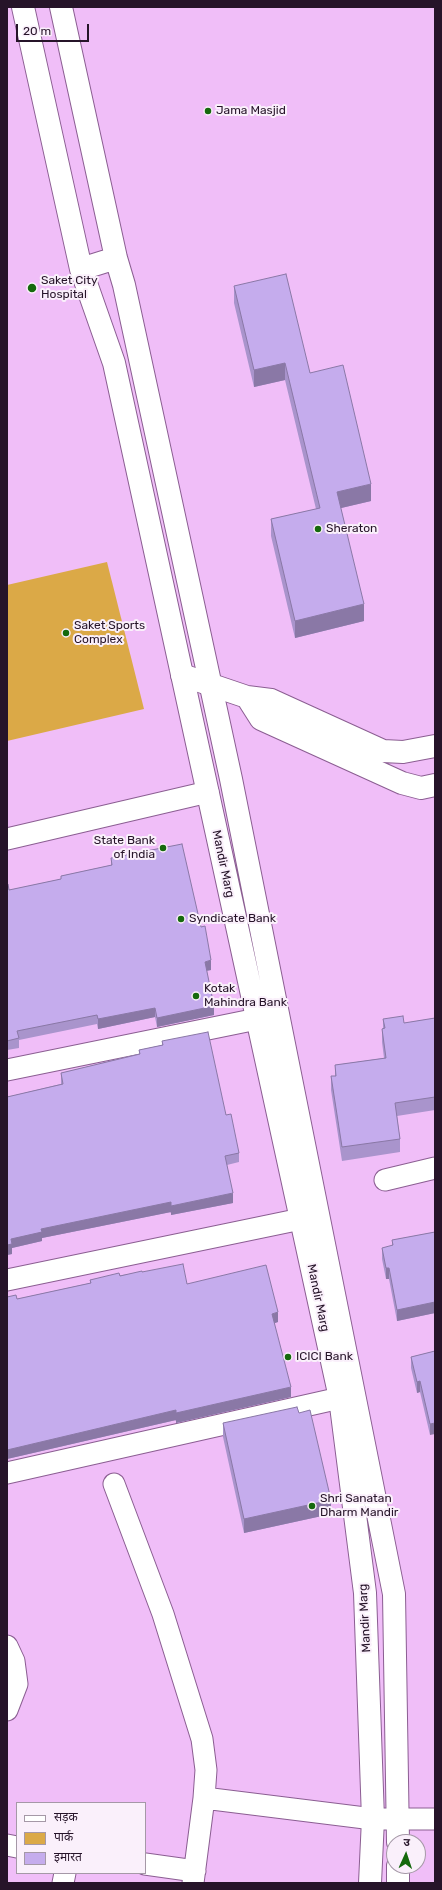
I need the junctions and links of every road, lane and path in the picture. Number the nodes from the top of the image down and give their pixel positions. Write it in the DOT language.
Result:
graph roads {
  1 [pos="23,7"];
  2 [pos="61,7"];
  3 [pos="116,258"];
  4 [pos="81,269"];
  5 [pos="182,675"];
  6 [pos="210,685"];
  7 [pos="247,697"];
  8 [pos="435,746"];
  9 [pos="435,785"];
  10 [pos="208,792"];
  11 [pos="7,839"];
  12 [pos="257,1019"];
  13 [pos="7,1070"];
  14 [pos="435,1168"];
  15 [pos="385,1180"];
  16 [pos="301,1219"];
  17 [pos="7,1280"];
  18 [pos="340,1398"];
  19 [pos="7,1473"];
  20 [pos="114,1484"];
  21 [pos="7,1646"];
  22 [pos="7,1710"];
  23 [pos="204,1798"];
  24 [pos="373,1819"];
  25 [pos="435,1819"];
  26 [pos="397,1820"];
  27 [pos="398,1834"];
  28 [pos="146,1864"];
  29 [pos="194,1877"];
  30 [pos="370,1883"];
  1 -- 4 [label="main road, Mandir Marg"];
  2 -- 3 [label="main road, Mandir Marg"];
  3 -- 4 [label="main road"];
  3 -- 6 [label="main road, Mandir Marg"];
  4 -- 5 [label="main road, Mandir Marg"];
  5 -- 6 [label="main road"];
  5 -- 10 [label="main road, Mandir Marg"];
  6 -- 7 [label="main road"];
  6 -- 26 [label="main road, Mandir Marg"];
  7 -- 8 [label="main road"];
  7 -- 9 [label="main road"];
  10 -- 11 [label="street"];
  10 -- 12 [label="main road, Mandir Marg"];
  12 -- 13 [label="street"];
  12 -- 16 [label="main road, Mandir Marg"];
  14 -- 15 [label="street"];
  16 -- 17 [label="street"];
  16 -- 18 [label="main road, Mandir Marg"];
  18 -- 19 [label="street"];
  18 -- 24 [label="main road, Mandir Marg"];
  20 -- 23 [label="street"];
  21 -- 22 [label="street"];
  23 -- 24 [label="street"];
  23 -- 29 [label="street"];
  24 -- 26 [label="street"];
  24 -- 30 [label="main road, Mandir Marg"];
  25 -- 26 [label="street"];
  26 -- 27 [label="main road, Mandir Marg"];
  28 -- 29 [label="street"];
}
